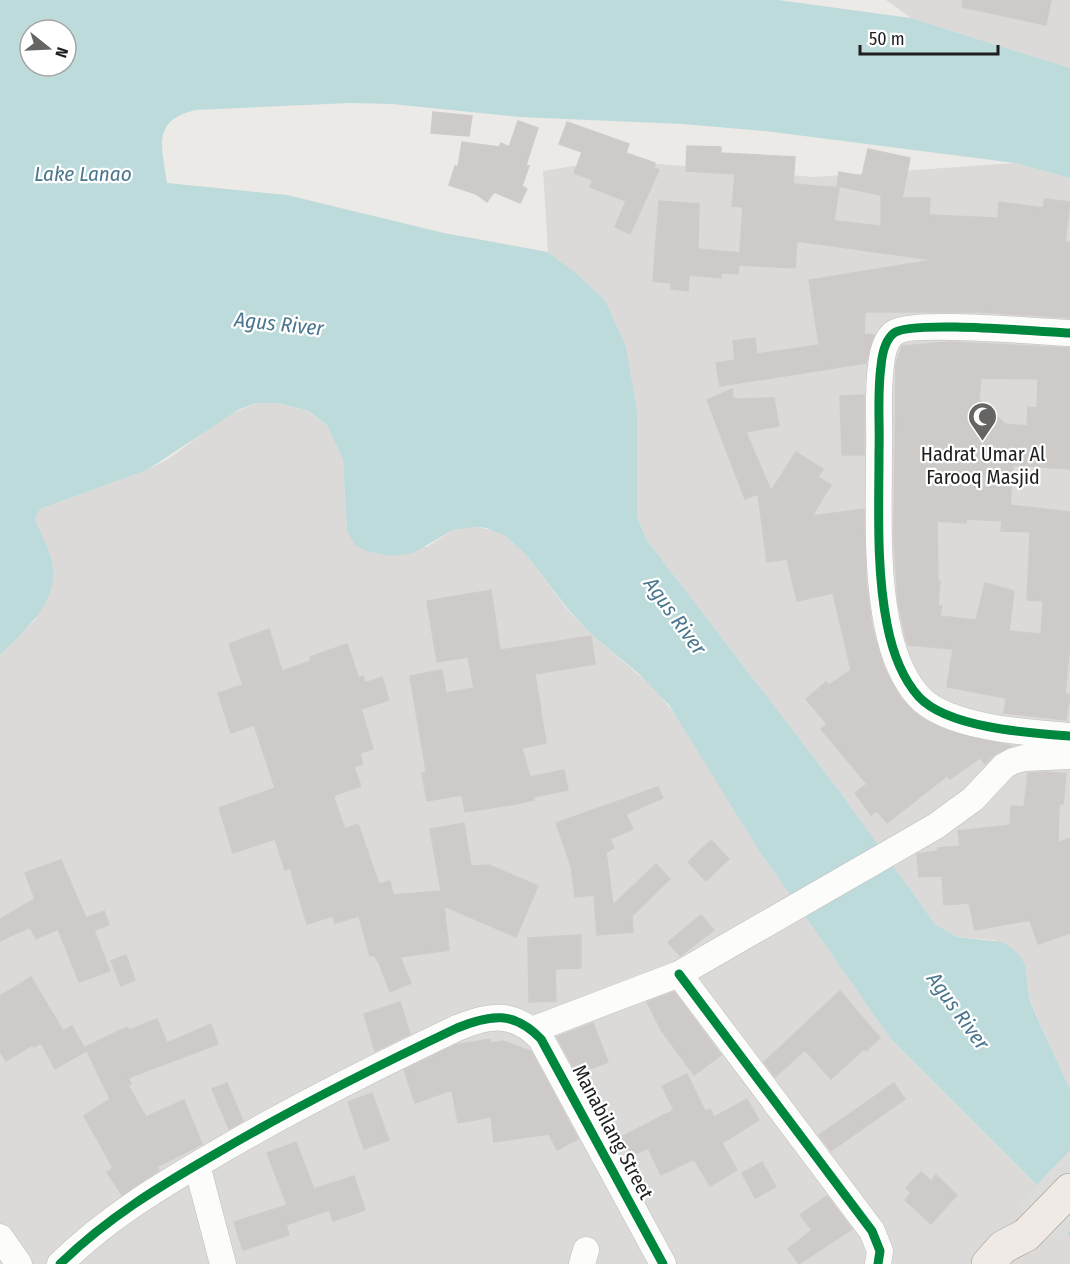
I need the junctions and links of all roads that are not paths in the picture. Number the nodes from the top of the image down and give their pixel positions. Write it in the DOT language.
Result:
graph roads {
  1 [pos="1070,333"];
  2 [pos="1070,736"];
  3 [pos="1070,756"];
  4 [pos="679,974"];
  5 [pos="528,1026"];
  6 [pos="197,1165"];
  7 [pos="1070,1190"];
  8 [pos="1032,1229"];
  9 [pos="0,1238"];
  10 [pos="19,1264"];
  11 [pos="60,1264"];
  12 [pos="223,1264"];
  13 [pos="663,1264"];
  14 [pos="878,1264"];
  15 [pos="988,1264"];
  16 [pos="1011,1264"];
  1 -- 2 [label="street"];
  3 -- 4 [label="street"];
  4 -- 5 [label="street"];
  4 -- 14 [label="street"];
  5 -- 6 [label="street"];
  5 -- 13 [label="street, Manabilang Street"];
  6 -- 11 [label="street"];
  6 -- 12 [label="street"];
  7 -- 8 [label="main road"];
  8 -- 15 [label="main road"];
  8 -- 16 [label="main road"];
  9 -- 10 [label="street"];
}
